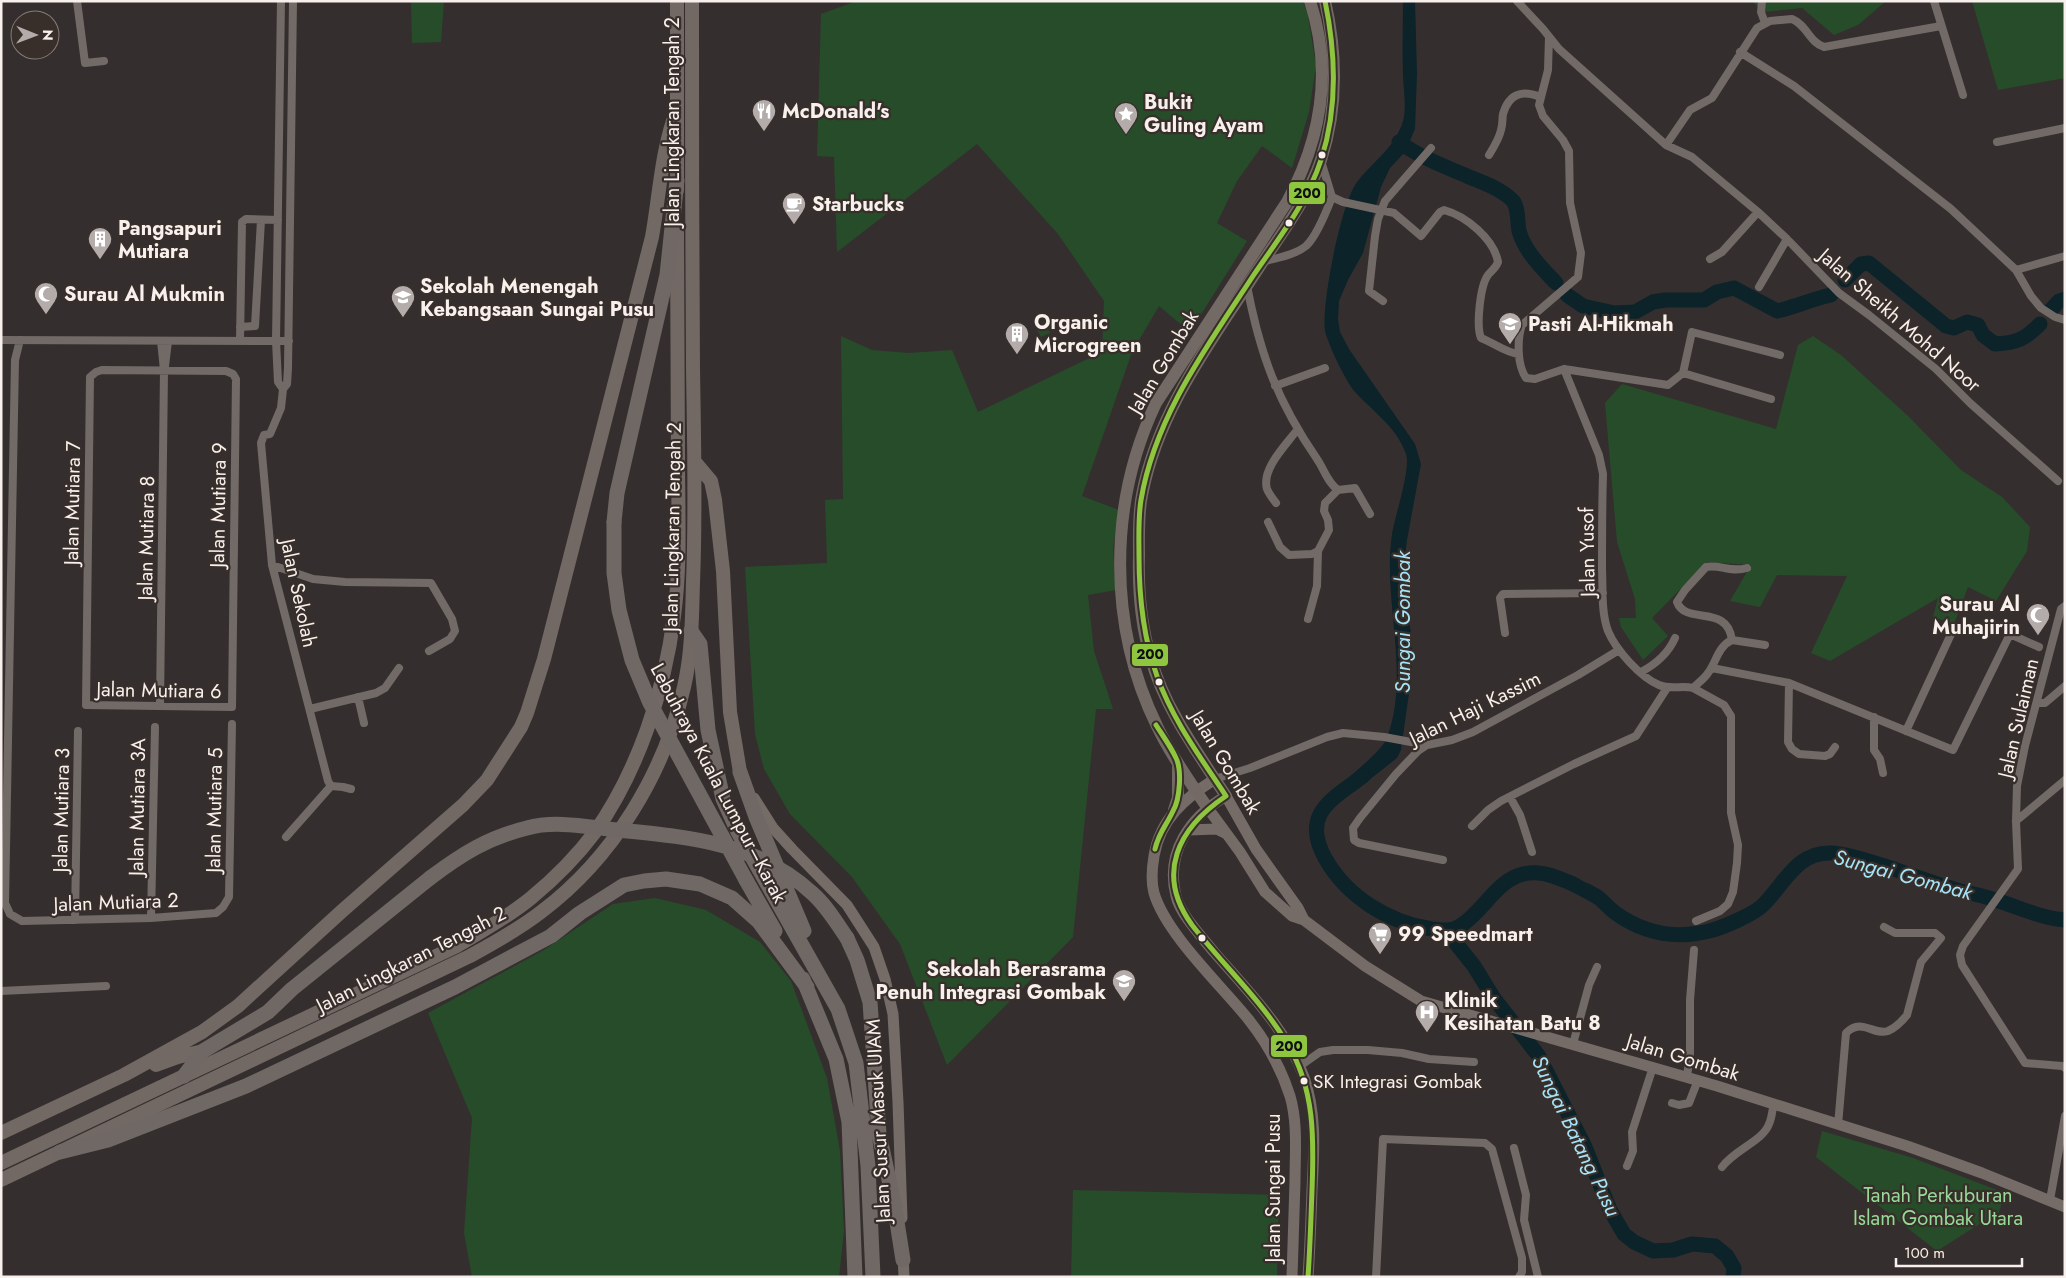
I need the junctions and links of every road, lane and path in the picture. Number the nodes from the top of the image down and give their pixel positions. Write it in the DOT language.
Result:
graph roads {
  1 [pos="77,1"];
  2 [pos="281,1"];
  3 [pos="293,1"];
  4 [pos="677,1"];
  5 [pos="692,1"];
  6 [pos="1310,1"];
  7 [pos="1325,1"];
  8 [pos="1517,1"];
  9 [pos="1762,1"];
  10 [pos="1934,1"];
  11 [pos="1765,23"];
  12 [pos="1942,26"];
  13 [pos="1548,37"];
  14 [pos="1740,52"];
  15 [pos="104,61"];
  16 [pos="1963,95"];
  17 [pos="1540,97"];
  18 [pos="677,106"];
  19 [pos="2065,128"];
  20 [pos="1997,142"];
  21 [pos="1666,145"];
  22 [pos="1430,151"];
  23 [pos="279,154"];
  24 [pos="291,155"];
  25 [pos="1490,156"];
  26 [pos="1321,161"];
  27 [pos="677,180"];
  28 [pos="1332,198"];
  29 [pos="1381,210"];
  30 [pos="1758,212"];
  31 [pos="261,220"];
  32 [pos="278,220"];
  33 [pos="1787,239"];
  34 [pos="2065,256"];
  35 [pos="1710,259"];
  36 [pos="1262,262"];
  37 [pos="2016,270"];
  38 [pos="1246,286"];
  39 [pos="1759,287"];
  40 [pos="1383,301"];
  41 [pos="2065,320"];
  42 [pos="240,327"];
  43 [pos="1,340"];
  44 [pos="20,340"];
  45 [pos="165,341"];
  46 [pos="240,341"];
  47 [pos="276,341"];
  48 [pos="289,341"];
  49 [pos="1519,354"];
  50 [pos="1780,355"];
  51 [pos="1325,368"];
  52 [pos="1564,369"];
  53 [pos="164,370"];
  54 [pos="1683,373"];
  55 [pos="1275,386"];
  56 [pos="283,389"];
  57 [pos="1771,399"];
  58 [pos="1297,430"];
  59 [pos="695,462"];
  60 [pos="2058,481"];
  61 [pos="1338,490"];
  62 [pos="1276,503"];
  63 [pos="1370,514"];
  64 [pos="1268,522"];
  65 [pos="1318,551"];
  66 [pos="272,565"];
  67 [pos="1747,568"];
  68 [pos="1603,593"];
  69 [pos="2065,606"];
  70 [pos="1308,619"];
  71 [pos="691,631"];
  72 [pos="1952,632"];
  73 [pos="1505,633"];
  74 [pos="1675,638"];
  75 [pos="1732,640"];
  76 [pos="1765,645"];
  77 [pos="2039,647"];
  78 [pos="1619,650"];
  79 [pos="429,651"];
  80 [pos="400,668"];
  81 [pos="1712,668"];
  82 [pos="1641,672"];
  83 [pos="1789,683"];
  84 [pos="2065,686"];
  85 [pos="1667,688"];
  86 [pos="1693,688"];
  87 [pos="358,697"];
  88 [pos="2037,703"];
  89 [pos="86,705"];
  90 [pos="160,706"];
  91 [pos="232,707"];
  92 [pos="310,709"];
  93 [pos="1874,717"];
  94 [pos="364,723"];
  95 [pos="232,724"];
  96 [pos="155,727"];
  97 [pos="1906,730"];
  98 [pos="78,731"];
  99 [pos="1427,745"];
  100 [pos="1835,747"];
  101 [pos="1177,760"];
  102 [pos="740,772"];
  103 [pos="1883,773"];
  104 [pos="1215,779"];
  105 [pos="2065,780"];
  106 [pos="330,786"];
  107 [pos="351,789"];
  108 [pos="1196,791"];
  109 [pos="1226,796"];
  110 [pos="1510,797"];
  111 [pos="1207,807"];
  112 [pos="1174,810"];
  113 [pos="2016,821"];
  114 [pos="1472,826"];
  115 [pos="1188,830"];
  116 [pos="1225,833"];
  117 [pos="286,837"];
  118 [pos="1532,852"];
  119 [pos="1443,860"];
  120 [pos="228,896"];
  121 [pos="151,918"];
  122 [pos="75,920"];
  123 [pos="1304,920"];
  124 [pos="1696,921"];
  125 [pos="1884,927"];
  126 [pos="1694,950"];
  127 [pos="1597,967"];
  128 [pos="106,986"];
  129 [pos="808,987"];
  130 [pos="1,991"];
  131 [pos="838,1009"];
  132 [pos="1573,1044"];
  133 [pos="202,1051"];
  134 [pos="875,1055"];
  135 [pos="1474,1062"];
  136 [pos="1300,1066"];
  137 [pos="1654,1067"];
  138 [pos="2065,1068"];
  139 [pos="124,1075"];
  140 [pos="184,1076"];
  141 [pos="1692,1079"];
  142 [pos="1672,1103"];
  143 [pos="1774,1104"];
  144 [pos="2065,1116"];
  145 [pos="1838,1124"];
  146 [pos="3,1131"];
  147 [pos="1514,1148"];
  148 [pos="60,1152"];
  149 [pos="1,1163"];
  150 [pos="1627,1166"];
  151 [pos="1722,1167"];
  152 [pos="1,1180"];
  153 [pos="2050,1200"];
  154 [pos="2065,1207"];
  155 [pos="903,1260"];
  156 [pos="855,1277"];
  157 [pos="874,1277"];
  158 [pos="904,1277"];
  159 [pos="1292,1277"];
  160 [pos="1308,1277"];
  161 [pos="1376,1277"];
  162 [pos="1519,1277"];
  163 [pos="1538,1277"];
  1 -- 15 [label="street"];
  2 -- 23 [label="street"];
  3 -- 24 [label="street, Jalan Sekolah"];
  4 -- 18 [label="highway, Jalan Lingkaran Tengah 2"];
  5 -- 59 [label="highway, Jalan Lingkaran Tengah 2"];
  6 -- 101 [label="main road, Jalan Gombak"];
  7 -- 26 [label="main road, Jalan Gombak"];
  8 -- 13 [label="street, Jalan Sheikh Mohd Noor"];
  9 -- 11 [label="street"];
  10 -- 12 [label="street"];
  11 -- 12 [label="street"];
  11 -- 14 [label="street"];
  12 -- 16 [label="street"];
  13 -- 17 [label="street"];
  13 -- 21 [label="street, Jalan Sheikh Mohd Noor"];
  14 -- 21 [label="street"];
  14 -- 37 [label="street"];
  17 -- 25 [label="street"];
  17 -- 49 [label="street"];
  18 -- 27 [label="highway, Jalan Lingkaran Tengah 2"];
  18 -- 139 [label="highway"];
  19 -- 20 [label="street"];
  21 -- 30 [label="street, Jalan Sheikh Mohd Noor"];
  22 -- 29 [label="street"];
  23 -- 24 [label="street"];
  23 -- 32 [label="street"];
  24 -- 48 [label="street, Jalan Sekolah"];
  26 -- 28 [label="street"];
  26 -- 36 [label="main road, Jalan Gombak"];
  27 -- 129 [label="highway, Lebuhraya Kuala Lumpur–Karak, bridge"];
  27 -- 140 [label="highway, Jalan Lingkaran Tengah 2"];
  28 -- 29 [label="street"];
  28 -- 36 [label="street"];
  29 -- 40 [label="street"];
  29 -- 49 [label="street"];
  30 -- 33 [label="street, Jalan Sheikh Mohd Noor"];
  30 -- 35 [label="street"];
  31 -- 32 [label="street"];
  31 -- 42 [label="street"];
  31 -- 42 [label="street"];
  32 -- 47 [label="street"];
  33 -- 39 [label="street"];
  33 -- 60 [label="street, Jalan Sheikh Mohd Noor"];
  34 -- 37 [label="street"];
  36 -- 38 [label="main road, Jalan Gombak"];
  37 -- 41 [label="street"];
  38 -- 55 [label="street"];
  38 -- 104 [label="main road, Jalan Gombak"];
  42 -- 46 [label="street"];
  43 -- 44 [label="street"];
  44 -- 45 [label="street"];
  44 -- 122 [label="street, Jalan Mutiara 2"];
  45 -- 46 [label="street"];
  45 -- 53 [label="street, Jalan Mutiara 8"];
  46 -- 47 [label="street"];
  47 -- 48 [label="street"];
  47 -- 56 [label="street"];
  48 -- 56 [label="street, Jalan Sekolah"];
  49 -- 52 [label="street"];
  50 -- 54 [label="street"];
  51 -- 55 [label="street"];
  52 -- 54 [label="street"];
  52 -- 68 [label="street, Jalan Yusof"];
  53 -- 89 [label="street, Jalan Mutiara 7"];
  53 -- 90 [label="street, Jalan Mutiara 8"];
  53 -- 91 [label="street, Jalan Mutiara 9"];
  54 -- 57 [label="street"];
  55 -- 58 [label="street"];
  56 -- 66 [label="street, Jalan Sekolah"];
  58 -- 61 [label="street"];
  58 -- 62 [label="street"];
  59 -- 71 [label="highway, Jalan Lingkaran Tengah 2"];
  59 -- 102 [label="highway"];
  61 -- 63 [label="street"];
  61 -- 65 [label="street"];
  64 -- 65 [label="street"];
  65 -- 70 [label="street"];
  66 -- 79 [label="street"];
  66 -- 92 [label="street, Jalan Sekolah"];
  67 -- 75 [label="street"];
  68 -- 73 [label="street"];
  68 -- 78 [label="street, Jalan Yusof"];
  69 -- 88 [label="street, Jalan Sulaiman"];
  71 -- 131 [label="highway, Lebuhraya Kuala Lumpur–Karak"];
  71 -- 148 [label="highway, Jalan Lingkaran Tengah 2"];
  72 -- 97 [label="street"];
  74 -- 82 [label="street"];
  75 -- 76 [label="street"];
  75 -- 81 [label="street"];
  77 -- 97 [label="street"];
  78 -- 82 [label="street, Jalan Yusof"];
  78 -- 99 [label="street, Jalan Haji Kassim"];
  80 -- 87 [label="street"];
  81 -- 83 [label="street"];
  81 -- 86 [label="street"];
  82 -- 85 [label="street, Jalan Yusof"];
  83 -- 93 [label="street"];
  83 -- 100 [label="street"];
  84 -- 88 [label="street"];
  85 -- 86 [label="street, Jalan Yusof"];
  85 -- 110 [label="street"];
  86 -- 124 [label="street, Jalan Yusof"];
  87 -- 92 [label="street"];
  87 -- 94 [label="street"];
  88 -- 113 [label="street, Jalan Sulaiman"];
  89 -- 90 [label="street, Jalan Mutiara 6"];
  90 -- 91 [label="street, Jalan Mutiara 6"];
  92 -- 106 [label="street, Jalan Sekolah"];
  93 -- 97 [label="street"];
  93 -- 103 [label="street"];
  95 -- 120 [label="street, Jalan Mutiara 5"];
  96 -- 121 [label="street, Jalan Mutiara 3A"];
  98 -- 122 [label="street, Jalan Mutiara 3"];
  99 -- 104 [label="street"];
  99 -- 119 [label="street, Jalan Haji Kassim"];
  101 -- 108 [label="main road, Jalan Gombak"];
  101 -- 112 [label="main road"];
  102 -- 131 [label="highway"];
  102 -- 155 [label="main road, Jalan Susur Masuk UIAM"];
  104 -- 108 [label="main road, Jalan Sungai Pusu"];
  104 -- 109 [label="main road, Jalan Gombak"];
  105 -- 113 [label="street"];
  106 -- 107 [label="street"];
  106 -- 117 [label="street"];
  108 -- 111 [label="main road, Jalan Gombak"];
  108 -- 112 [label="main road, Jalan Sungai Pusu"];
  109 -- 111 [label="main road, Jalan Sungai Pusu"];
  109 -- 123 [label="main road, Jalan Gombak"];
  110 -- 114 [label="street"];
  110 -- 118 [label="street"];
  111 -- 115 [label="main road, Jalan Sungai Pusu"];
  111 -- 116 [label="main road, Jalan Gombak"];
  112 -- 159 [label="main road, Jalan Sungai Pusu"];
  113 -- 138 [label="street, Jalan Sulaiman"];
  115 -- 116 [label="main road"];
  115 -- 136 [label="main road, Jalan Sungai Pusu"];
  116 -- 123 [label="main road, Jalan Gombak"];
  120 -- 121 [label="street, Jalan Mutiara 2"];
  121 -- 122 [label="street, Jalan Mutiara 2"];
  123 -- 132 [label="main road, Jalan Gombak"];
  125 -- 145 [label="street"];
  126 -- 141 [label="street"];
  127 -- 132 [label="street"];
  128 -- 130 [label="street"];
  129 -- 148 [label="highway"];
  129 -- 156 [label="highway, Lebuhraya Kuala Lumpur–Karak"];
  131 -- 157 [label="highway, Lebuhraya Kuala Lumpur–Karak"];
  132 -- 137 [label="main road, Jalan Gombak"];
  133 -- 134 [label="highway, bridge"];
  133 -- 139 [label="highway"];
  133 -- 140 [label="highway"];
  134 -- 155 [label="highway"];
  134 -- 157 [label="highway"];
  135 -- 136 [label="street"];
  136 -- 160 [label="main road, Jalan Sungai Pusu"];
  137 -- 141 [label="main road, Jalan Gombak"];
  137 -- 150 [label="street"];
  139 -- 146 [label="highway"];
  140 -- 149 [label="highway, Jalan Lingkaran Tengah 2"];
  141 -- 142 [label="street"];
  141 -- 143 [label="main road, Jalan Gombak"];
  143 -- 145 [label="main road, Jalan Gombak"];
  143 -- 151 [label="street"];
  144 -- 153 [label="street"];
  145 -- 153 [label="main road, Jalan Gombak"];
  147 -- 163 [label="street"];
  148 -- 152 [label="highway, Jalan Lingkaran Tengah 2"];
  153 -- 154 [label="main road, Jalan Gombak"];
  155 -- 158 [label="main road, Jalan Susur Masuk UIAM"];
  161 -- 162 [label="street"];
}
